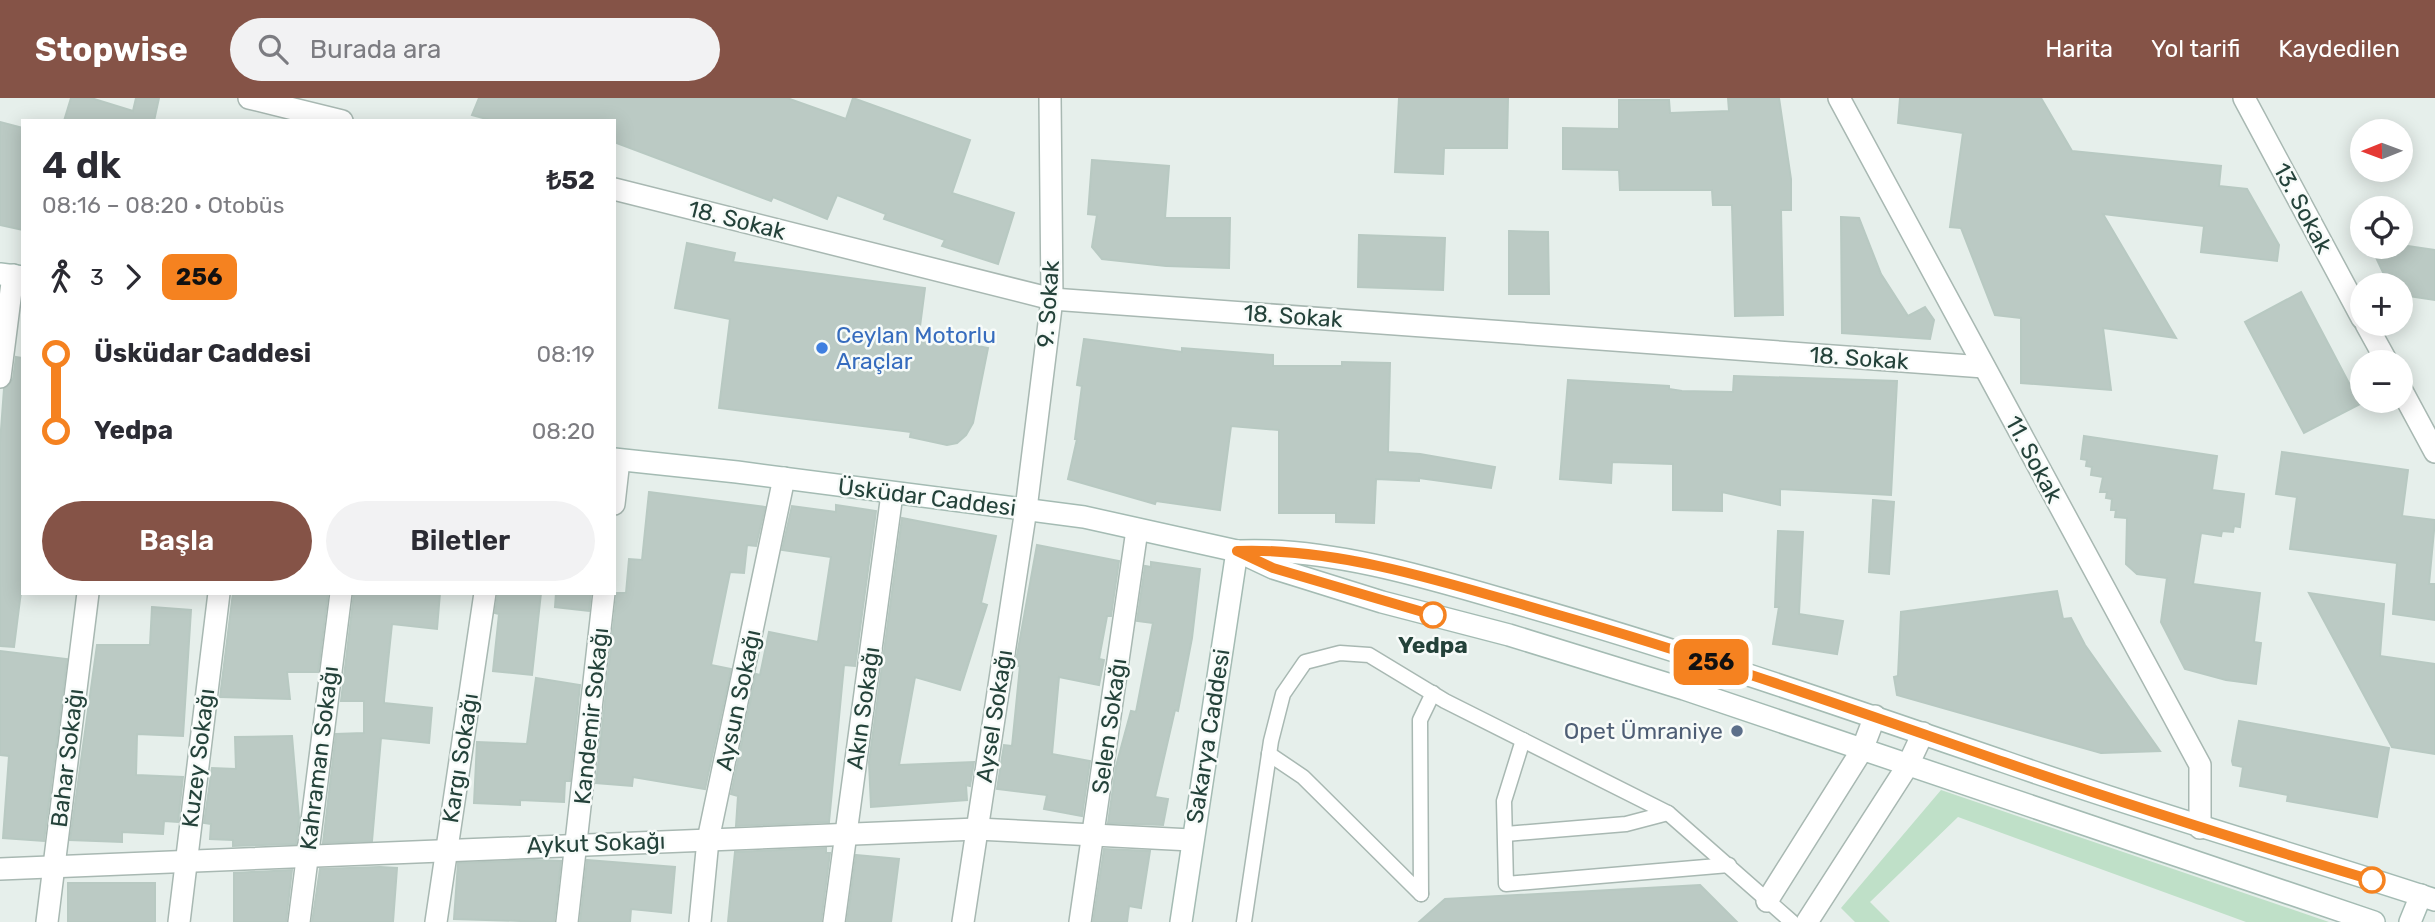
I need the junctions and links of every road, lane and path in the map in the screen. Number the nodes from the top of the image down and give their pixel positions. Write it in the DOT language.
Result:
graph roads {
  1 [pos="249,98"];
  2 [pos="1050,98"];
  3 [pos="1839,98"];
  4 [pos="2244,98"];
  5 [pos="334,119"];
  6 [pos="616,190"];
  7 [pos="12,275"];
  8 [pos="2350,296"];
  9 [pos="1052,299"];
  10 [pos="1984,367"];
  11 [pos="0,377"];
  12 [pos="2413,411"];
  13 [pos="2435,452"];
  14 [pos="617,460"];
  15 [pos="784,478"];
  16 [pos="892,494"];
  17 [pos="1026,509"];
  18 [pos="1137,530"];
  19 [pos="1237,551"];
  20 [pos="88,595"];
  21 [pos="219,595"];
  22 [pos="341,595"];
  23 [pos="485,595"];
  24 [pos="604,595"];
  25 [pos="1433,693"];
  26 [pos="1875,716"];
  27 [pos="1923,733"];
  28 [pos="1522,740"];
  29 [pos="1862,750"];
  30 [pos="1269,754"];
  31 [pos="1908,765"];
  32 [pos="1668,813"];
  33 [pos="2200,828"];
  34 [pos="976,829"];
  35 [pos="845,834"];
  36 [pos="1506,834"];
  37 [pos="1093,836"];
  38 [pos="1191,839"];
  39 [pos="708,840"];
  40 [pos="577,843"];
  41 [pos="446,849"];
  42 [pos="307,857"];
  43 [pos="185,862"];
  44 [pos="1728,865"];
  45 [pos="53,866"];
  46 [pos="0,869"];
  47 [pos="2428,897"];
  48 [pos="1768,901"];
  49 [pos="47,922"];
  50 [pos="179,922"];
  51 [pos="299,922"];
  52 [pos="436,922"];
  53 [pos="567,922"];
  54 [pos="700,922"];
  55 [pos="834,922"];
  56 [pos="963,922"];
  57 [pos="1080,922"];
  58 [pos="1181,922"];
  59 [pos="1244,922"];
  60 [pos="1792,922"];
  61 [pos="1807,922"];
  62 [pos="2374,922"];
  63 [pos="2410,922"];
  1 -- 5 [label="street"];
  2 -- 9 [label="street, 9. Sokak"];
  3 -- 10 [label="street, 11. Sokak"];
  4 -- 8 [label="street, 13. Sokak"];
  6 -- 9 [label="street, 18. Sokak"];
  7 -- 11 [label="street"];
  9 -- 10 [label="street, 18. Sokak"];
  9 -- 17 [label="street, 9. Sokak"];
  10 -- 33 [label="street, 11. Sokak"];
  12 -- 13 [label="street"];
  14 -- 15 [label="street, Üsküdar Caddesi"];
  15 -- 16 [label="street, Üsküdar Caddesi"];
  15 -- 39 [label="street, Aysun Sokağı"];
  16 -- 17 [label="street, Üsküdar Caddesi"];
  16 -- 35 [label="street, Akın Sokağı"];
  17 -- 18 [label="street, Üsküdar Caddesi"];
  17 -- 34 [label="street, Aysel Sokağı"];
  18 -- 19 [label="street, Üsküdar Caddesi"];
  18 -- 37 [label="street, Selen Sokağı"];
  19 -- 26 [label="street, Üsküdar Caddesi"];
  19 -- 29 [label="street, Üsküdar Caddesi"];
  19 -- 38 [label="street, Sakarya Caddesi"];
  20 -- 45 [label="street, Bahar Sokağı"];
  21 -- 43 [label="street, Kuzey Sokağı"];
  22 -- 42 [label="street, Kahraman Sokağı"];
  23 -- 41 [label="street, Kargı Sokağı"];
  24 -- 40 [label="street, Kandemir Sokağı"];
  25 -- 28 [label="lane"];
  25 -- 30 [label="lane"];
  25 -- 30 [label="lane"];
  26 -- 27 [label="street, Üsküdar Caddesi"];
  26 -- 29 [label="street"];
  27 -- 31 [label="street"];
  27 -- 33 [label="street, Üsküdar Caddesi"];
  28 -- 32 [label="lane"];
  28 -- 36 [label="lane"];
  29 -- 31 [label="street, Üsküdar Caddesi"];
  29 -- 48 [label="street"];
  30 -- 59 [label="lane"];
  31 -- 61 [label="street"];
  31 -- 62 [label="street, Üsküdar Caddesi"];
  32 -- 36 [label="lane"];
  32 -- 44 [label="lane"];
  33 -- 47 [label="street, Üsküdar Caddesi"];
  34 -- 35 [label="street, Aykut Sokağı"];
  34 -- 37 [label="street, Aykut Sokağı"];
  34 -- 56 [label="street, Aysel Sokağı"];
  35 -- 39 [label="street, Aykut Sokağı"];
  35 -- 55 [label="street, Akın Sokağı"];
  36 -- 44 [label="lane"];
  37 -- 38 [label="street, Aykut Sokağı"];
  37 -- 57 [label="street, Selen Sokağı"];
  38 -- 58 [label="street, Sakarya Caddesi"];
  39 -- 40 [label="street, Aykut Sokağı"];
  39 -- 54 [label="street, Aysun Sokağı"];
  40 -- 41 [label="street, Aykut Sokağı"];
  40 -- 53 [label="street, Kandemir Sokağı"];
  41 -- 42 [label="street, Aykut Sokağı"];
  41 -- 52 [label="street, Kargı Sokağı"];
  42 -- 43 [label="street, Aykut Sokağı"];
  42 -- 51 [label="street, Kahraman Sokağı"];
  43 -- 45 [label="street, Aykut Sokağı"];
  43 -- 50 [label="street, Kuzey Sokağı"];
  44 -- 48 [label="lane"];
  45 -- 46 [label="street, Aykut Sokağı"];
  45 -- 49 [label="street, Bahar Sokağı"];
  47 -- 63 [label="street"];
  48 -- 60 [label="lane"];
}
